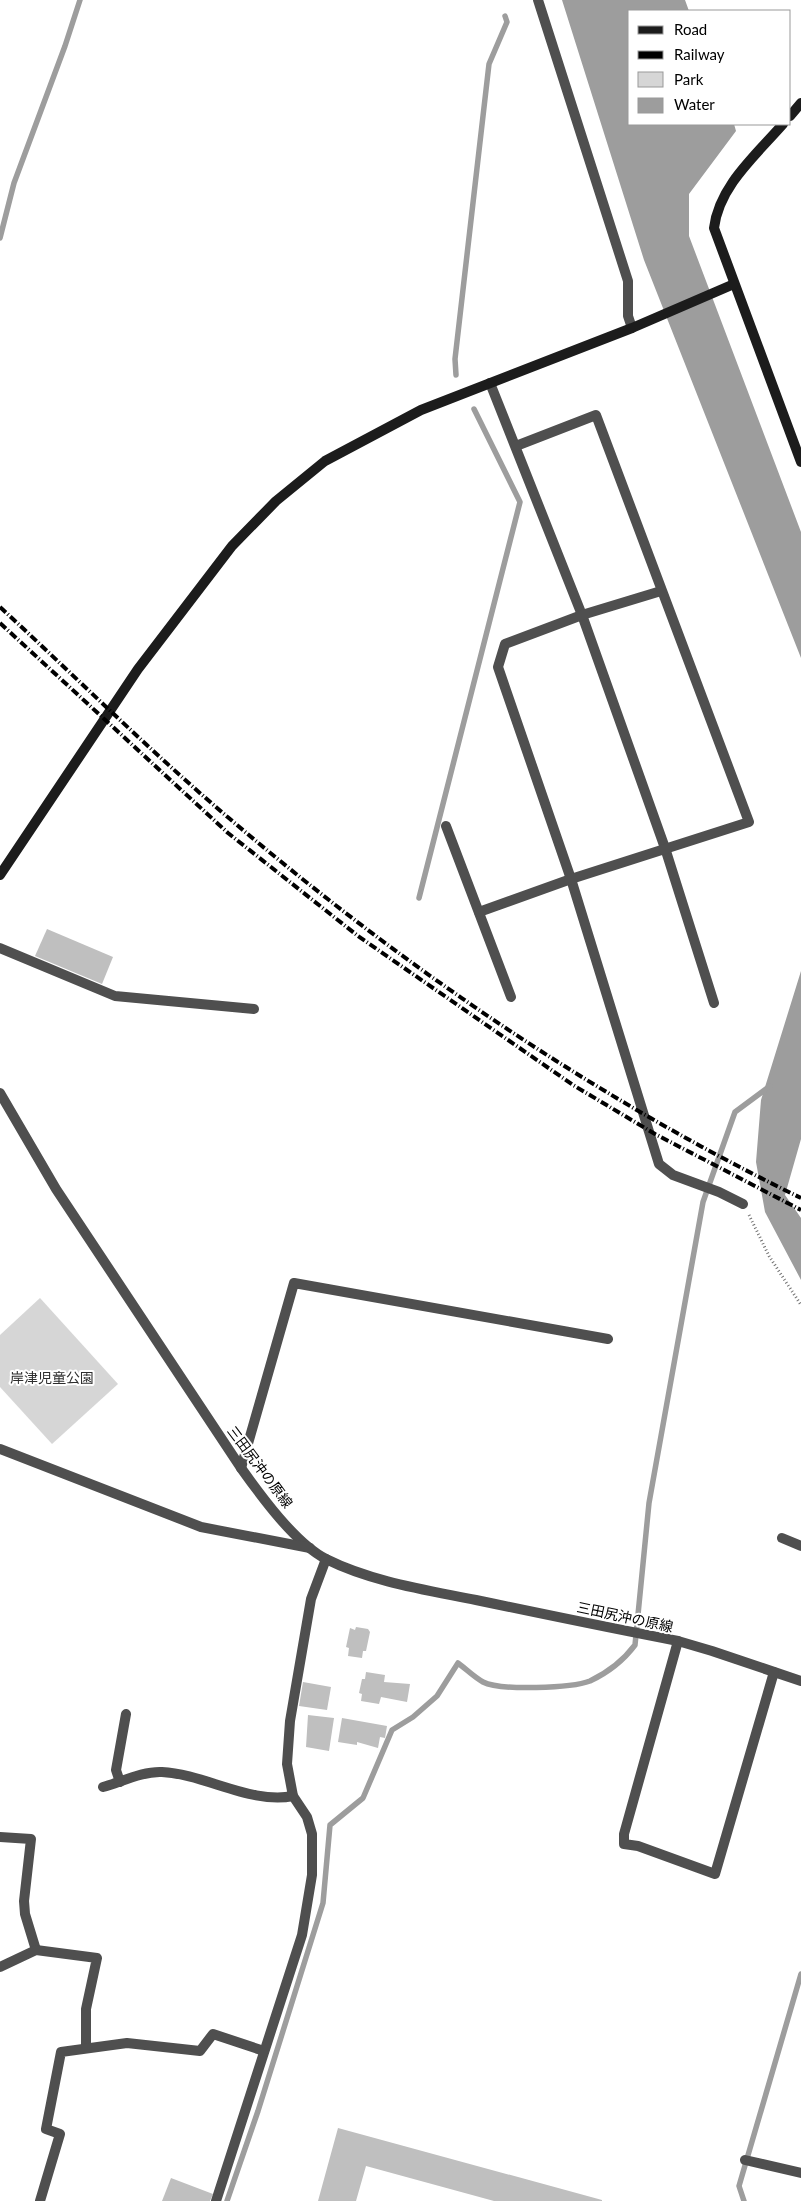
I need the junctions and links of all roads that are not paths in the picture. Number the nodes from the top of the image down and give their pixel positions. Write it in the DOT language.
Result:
graph roads {
  1 [pos="538,0"];
  2 [pos="801,103"];
  3 [pos="791,115"];
  4 [pos="782,125"];
  5 [pos="734,284"];
  6 [pos="632,328"];
  7 [pos="490,383"];
  8 [pos="516,446"];
  9 [pos="801,462"];
  10 [pos="661,591"];
  11 [pos="582,615"];
  12 [pos="446,826"];
  13 [pos="665,848"];
  14 [pos="0,875"];
  15 [pos="571,879"];
  16 [pos="479,912"];
  17 [pos="0,948"];
  18 [pos="511,997"];
  19 [pos="714,1003"];
  20 [pos="254,1009"];
  21 [pos="0,1093"];
  22 [pos="743,1204"];
  23 [pos="608,1339"];
  24 [pos="0,1449"];
  25 [pos="241,1468"];
  26 [pos="782,1538"];
  27 [pos="801,1546"];
  28 [pos="310,1548"];
  29 [pos="326,1559"];
  30 [pos="678,1641"];
  31 [pos="774,1672"];
  32 [pos="801,1681"];
  33 [pos="126,1714"];
  34 [pos="120,1782"];
  35 [pos="103,1787"];
  36 [pos="293,1796"];
  37 [pos="0,1837"];
  38 [pos="36,1950"];
  39 [pos="0,1967"];
  40 [pos="86,2048"];
  41 [pos="264,2051"];
  42 [pos="745,2160"];
  43 [pos="801,2173"];
  44 [pos="40,2201"];
  45 [pos="216,2201"];
  1 -- 6 [label="street"];
  2 -- 3 [label="street"];
  4 -- 5 [label="street"];
  5 -- 6 [label="street"];
  5 -- 9 [label="street"];
  6 -- 7 [label="street"];
  7 -- 8 [label="street"];
  7 -- 14 [label="street"];
  8 -- 10 [label="street"];
  8 -- 11 [label="street"];
  10 -- 11 [label="street"];
  10 -- 13 [label="street"];
  11 -- 13 [label="street"];
  11 -- 15 [label="street"];
  12 -- 16 [label="street"];
  13 -- 15 [label="street"];
  13 -- 19 [label="street"];
  15 -- 16 [label="street"];
  15 -- 22 [label="street"];
  16 -- 18 [label="street"];
  17 -- 20 [label="street"];
  21 -- 25 [label="street, 三田尻沖の原線"];
  23 -- 25 [label="street"];
  24 -- 28 [label="street"];
  25 -- 28 [label="street, 三田尻沖の原線"];
  26 -- 27 [label="street"];
  28 -- 29 [label="street, 三田尻沖の原線"];
  29 -- 30 [label="street, 三田尻沖の原線"];
  29 -- 36 [label="street"];
  30 -- 31 [label="street, 三田尻沖の原線"];
  30 -- 31 [label="street"];
  31 -- 32 [label="street, 三田尻沖の原線"];
  33 -- 34 [label="street"];
  34 -- 35 [label="street"];
  34 -- 36 [label="street"];
  36 -- 41 [label="street"];
  37 -- 38 [label="street"];
  38 -- 39 [label="street"];
  38 -- 40 [label="street"];
  40 -- 41 [label="street"];
  40 -- 44 [label="street"];
  41 -- 45 [label="street"];
  42 -- 43 [label="street"];
}
